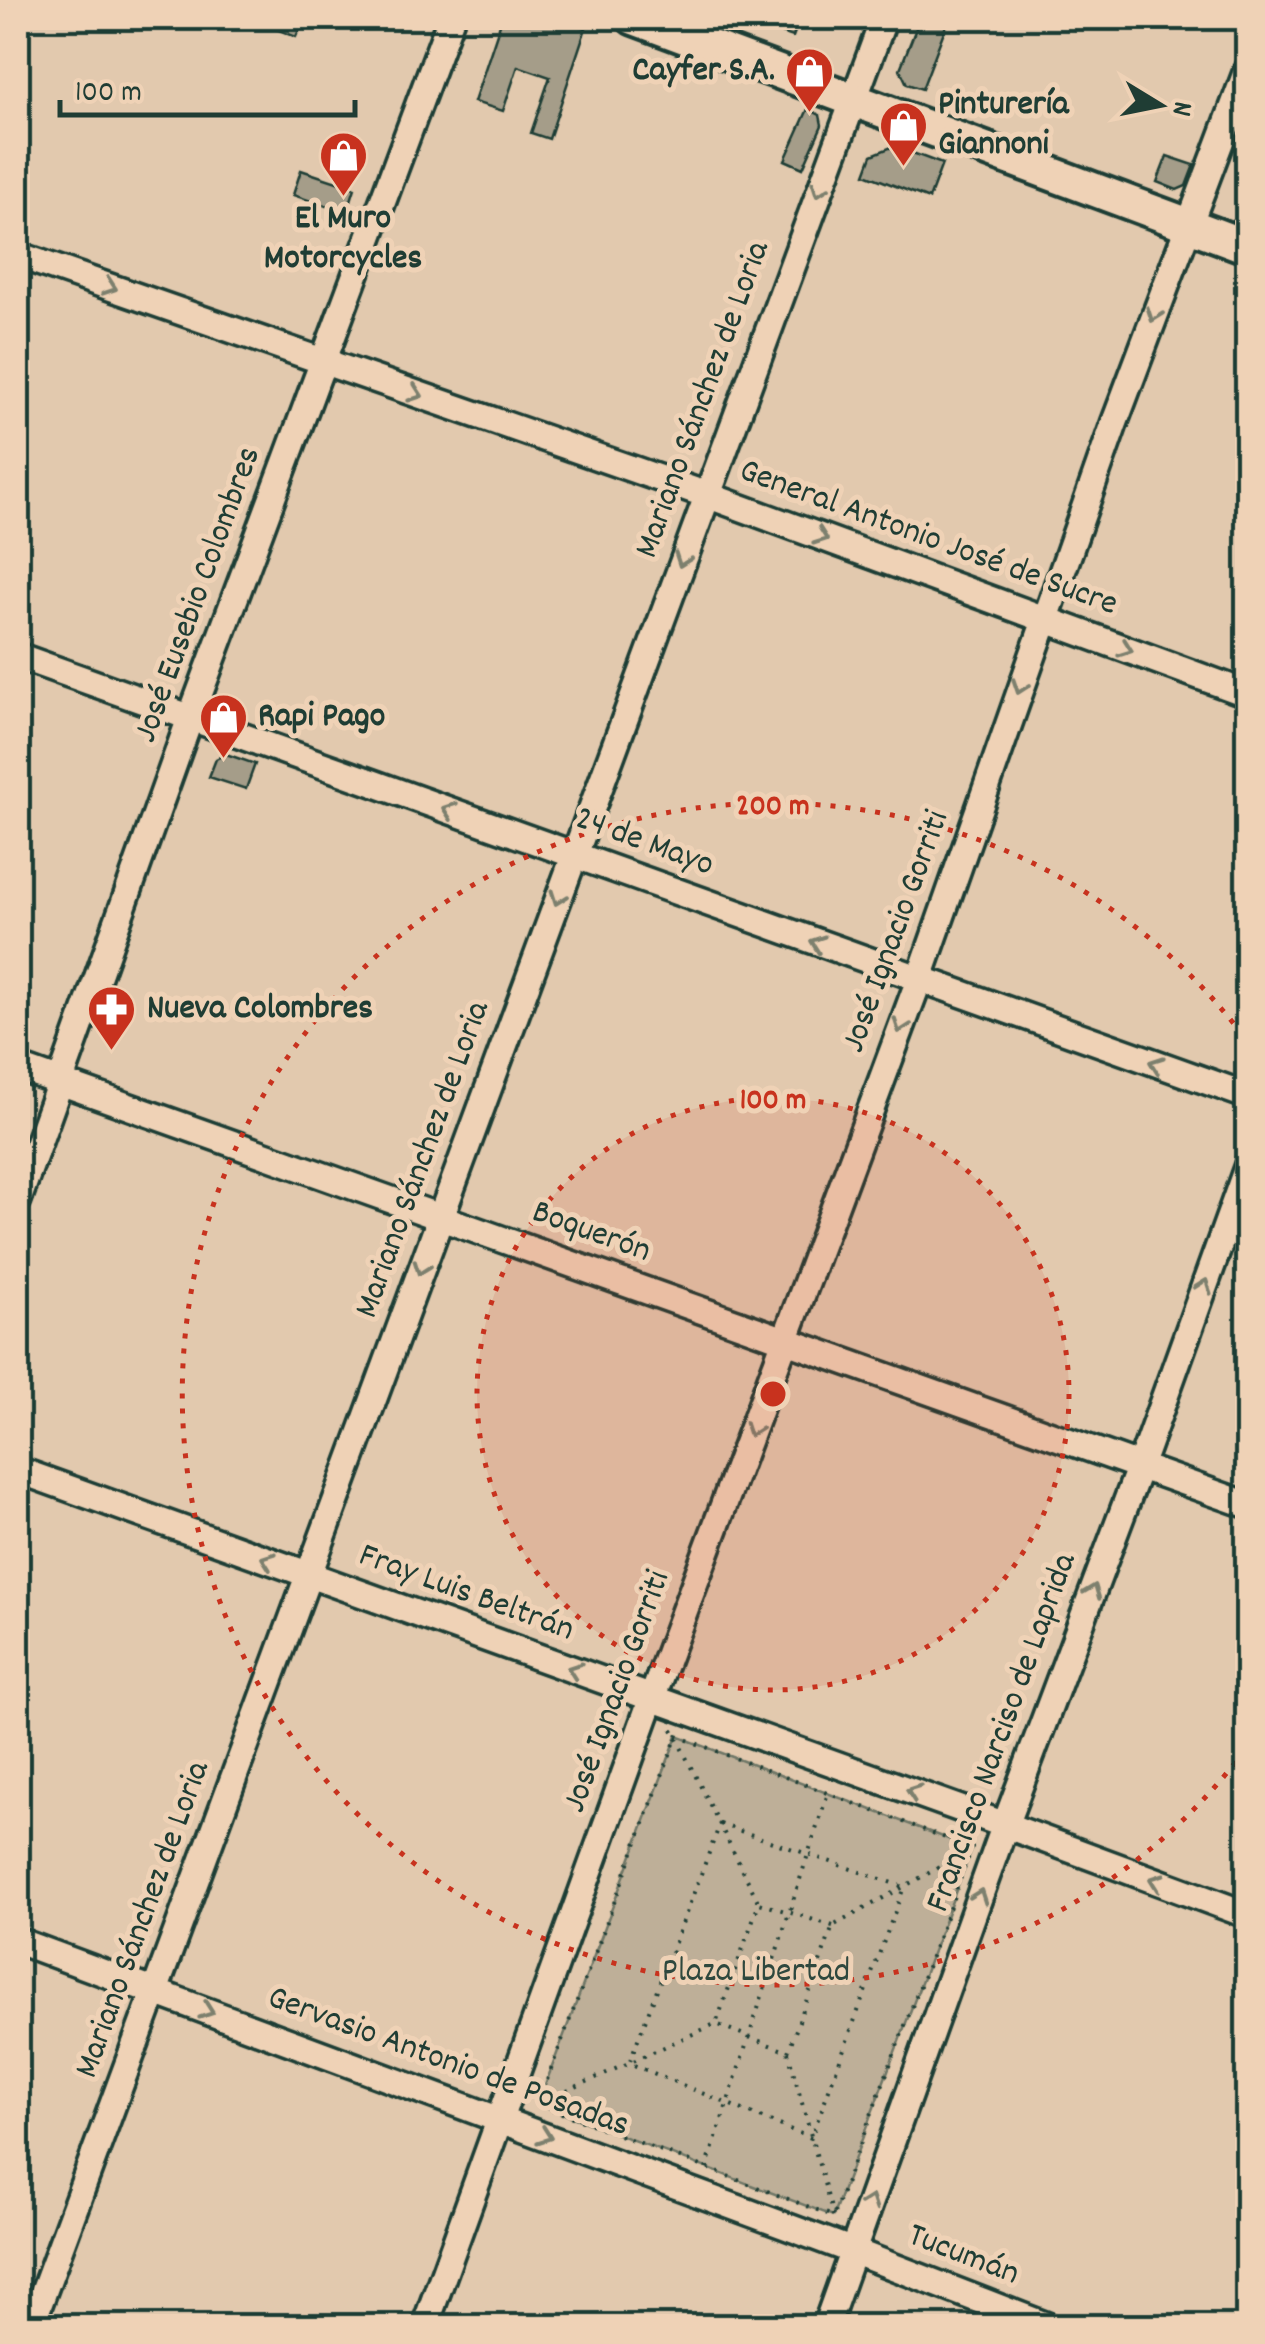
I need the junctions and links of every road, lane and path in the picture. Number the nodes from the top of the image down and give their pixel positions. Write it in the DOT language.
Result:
graph roads {
  1 [pos="451,18"];
  2 [pos="634,18"];
  3 [pos="884,18"];
  4 [pos="1248,68"];
  5 [pos="853,98"];
  6 [pos="1188,224"];
  7 [pos="1248,247"];
  8 [pos="18,256"];
  9 [pos="324,361"];
  10 [pos="706,495"];
  11 [pos="1044,619"];
  12 [pos="18,656"];
  13 [pos="1248,694"];
  14 [pos="190,718"];
  15 [pos="574,855"];
  16 [pos="919,980"];
  17 [pos="18,1067"];
  18 [pos="60,1083"];
  19 [pos="1248,1096"];
  20 [pos="1248,1165"];
  21 [pos="18,1200"];
  22 [pos="440,1216"];
  23 [pos="786,1340"];
  24 [pos="1140,1466"];
  25 [pos="18,1470"];
  26 [pos="1248,1505"];
  27 [pos="308,1575"];
  28 [pos="652,1698"];
  29 [pos="677,1736"];
  30 [pos="828,1793"];
  31 [pos="720,1824"];
  32 [pos="1005,1825"];
  33 [pos="972,1848"];
  34 [pos="808,1854"];
  35 [pos="904,1886"];
  36 [pos="759,1904"];
  37 [pos="789,1912"];
  38 [pos="1248,1916"];
  39 [pos="833,1926"];
  40 [pos="18,1941"];
  41 [pos="154,1991"];
  42 [pos="716,2024"];
  43 [pos="748,2037"];
  44 [pos="788,2052"];
  45 [pos="629,2063"];
  46 [pos="727,2103"];
  47 [pos="538,2104"];
  48 [pos="500,2120"];
  49 [pos="812,2138"];
  50 [pos="706,2168"];
  51 [pos="833,2216"];
  52 [pos="853,2251"];
  53 [pos="31,2326"];
  54 [pos="424,2326"];
  55 [pos="826,2326"];
  56 [pos="1047,2326"];
  1 -- 9 [label="street, José Eusebio Colombres"];
  2 -- 5 [label="main road"];
  3 -- 5 [label="street, Mariano Sánchez de Loria"];
  4 -- 6 [label="street, José Ignacio Gorriti"];
  5 -- 6 [label="main road"];
  5 -- 10 [label="street, Mariano Sánchez de Loria, one-way"];
  6 -- 7 [label="main road"];
  6 -- 11 [label="street, José Ignacio Gorriti, one-way"];
  8 -- 9 [label="street, General Antonio José de Sucre, one-way"];
  9 -- 10 [label="street, General Antonio José de Sucre, one-way"];
  9 -- 14 [label="street, José Eusebio Colombres"];
  10 -- 11 [label="street, General Antonio José de Sucre, one-way"];
  10 -- 15 [label="street, Mariano Sánchez de Loria, one-way"];
  11 -- 13 [label="street, General Antonio José de Sucre, one-way"];
  11 -- 16 [label="street, José Ignacio Gorriti, one-way"];
  12 -- 14 [label="street, 24 de Mayo"];
  15 -- 14 [label="street, 24 de Mayo, one-way"];
  14 -- 18 [label="street, José Eusebio Colombres"];
  16 -- 15 [label="street, 24 de Mayo, one-way"];
  15 -- 22 [label="street, Mariano Sánchez de Loria, one-way"];
  19 -- 16 [label="street, 24 de Mayo, one-way"];
  16 -- 23 [label="street, José Ignacio Gorriti, one-way"];
  17 -- 18 [label="street, Boquerón"];
  18 -- 21 [label="street, José Eusebio Colombres"];
  18 -- 22 [label="street, Boquerón"];
  24 -- 20 [label="street, Francisco Narciso de Laprida, one-way"];
  22 -- 23 [label="street, Boquerón"];
  22 -- 27 [label="street, Mariano Sánchez de Loria, one-way"];
  23 -- 24 [label="street, Boquerón"];
  23 -- 28 [label="street, José Ignacio Gorriti, one-way"];
  24 -- 26 [label="street, Boquerón"];
  32 -- 24 [label="street, Francisco Narciso de Laprida, one-way"];
  27 -- 25 [label="street, Fray Luis Beltrán, one-way"];
  28 -- 27 [label="street, Fray Luis Beltrán, one-way"];
  27 -- 41 [label="street, Mariano Sánchez de Loria"];
  32 -- 28 [label="street, Fray Luis Beltrán, one-way"];
  28 -- 48 [label="street, José Ignacio Gorriti"];
  29 -- 30 [label="path"];
  29 -- 31 [label="path"];
  29 -- 47 [label="path"];
  30 -- 33 [label="path"];
  30 -- 34 [label="path"];
  31 -- 34 [label="path"];
  31 -- 36 [label="path"];
  31 -- 45 [label="path"];
  38 -- 32 [label="street, Fray Luis Beltrán, one-way"];
  52 -- 32 [label="street, Francisco Narciso de Laprida, one-way"];
  33 -- 35 [label="path"];
  33 -- 51 [label="path"];
  34 -- 35 [label="path"];
  34 -- 37 [label="path"];
  35 -- 39 [label="path"];
  35 -- 49 [label="path"];
  36 -- 37 [label="path"];
  36 -- 42 [label="path"];
  37 -- 39 [label="path"];
  37 -- 43 [label="path"];
  39 -- 44 [label="path"];
  40 -- 41 [label="street, Gervasio Antonio de Posadas"];
  41 -- 48 [label="street, Gervasio Antonio de Posadas, one-way"];
  41 -- 53 [label="street, Mariano Sánchez de Loria"];
  42 -- 43 [label="path"];
  42 -- 45 [label="path"];
  43 -- 44 [label="path"];
  43 -- 46 [label="path"];
  44 -- 49 [label="path"];
  45 -- 46 [label="path"];
  45 -- 47 [label="path"];
  46 -- 49 [label="path"];
  46 -- 50 [label="path"];
  47 -- 50 [label="path"];
  48 -- 52 [label="street, Gervasio Antonio de Posadas, one-way"];
  48 -- 54 [label="street, José Ignacio Gorriti"];
  49 -- 51 [label="path"];
  50 -- 51 [label="path"];
  52 -- 55 [label="street, Francisco Narciso de Laprida"];
  52 -- 56 [label="street, Tucumán"];
}
